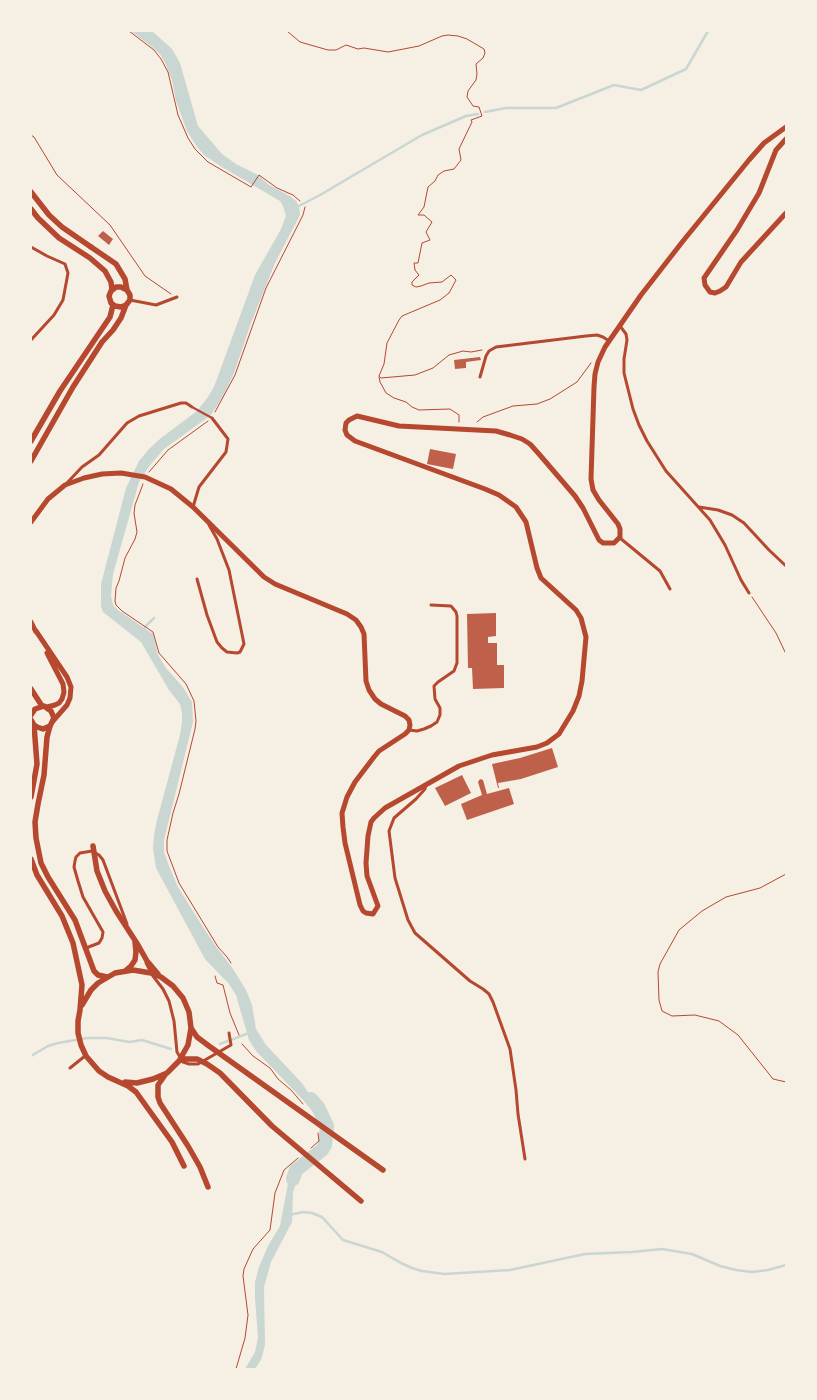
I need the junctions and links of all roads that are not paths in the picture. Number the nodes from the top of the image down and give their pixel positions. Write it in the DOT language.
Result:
graph roads {
  1 [pos="786,127"];
  2 [pos="786,139"];
  3 [pos="31,192"];
  4 [pos="31,208"];
  5 [pos="786,213"];
  6 [pos="31,247"];
  7 [pos="112,290"];
  8 [pos="127,290"];
  9 [pos="177,297"];
  10 [pos="128,303"];
  11 [pos="113,305"];
  12 [pos="620,326"];
  13 [pos="31,340"];
  14 [pos="609,341"];
  15 [pos="480,377"];
  16 [pos="192,407"];
  17 [pos="212,418"];
  18 [pos="31,441"];
  19 [pos="31,461"];
  20 [pos="65,485"];
  21 [pos="193,507"];
  22 [pos="699,507"];
  23 [pos="206,520"];
  24 [pos="31,522"];
  25 [pos="620,537"];
  26 [pos="786,566"];
  27 [pos="197,579"];
  28 [pos="670,588"];
  29 [pos="749,593"];
  30 [pos="430,605"];
  31 [pos="31,622"];
  32 [pos="36,631"];
  33 [pos="31,689"];
  34 [pos="44,707"];
  35 [pos="32,711"];
  36 [pos="51,724"];
  37 [pos="32,725"];
  38 [pos="409,730"];
  39 [pos="426,784"];
  40 [pos="31,797"];
  41 [pos="93,846"];
  42 [pos="31,859"];
  43 [pos="132,936"];
  44 [pos="86,948"];
  45 [pos="124,971"];
  46 [pos="107,977"];
  47 [pos="161,977"];
  48 [pos="80,1010"];
  49 [pos="191,1028"];
  50 [pos="229,1033"];
  51 [pos="86,1056"];
  52 [pos="180,1061"];
  53 [pos="70,1068"];
  54 [pos="167,1073"];
  55 [pos="118,1081"];
  56 [pos="526,1159"];
  57 [pos="184,1166"];
  58 [pos="383,1170"];
  59 [pos="208,1187"];
  60 [pos="361,1202"];
  1 -- 12 [label="main road"];
  2 -- 5 [label="main road"];
  3 -- 8 [label="main road"];
  4 -- 7 [label="main road"];
  6 -- 13 [label="street"];
  7 -- 8 [label="main road"];
  7 -- 11 [label="main road"];
  8 -- 10 [label="main road"];
  9 -- 10 [label="street"];
  10 -- 11 [label="main road"];
  10 -- 19 [label="main road"];
  11 -- 18 [label="main road"];
  12 -- 14 [label="main road"];
  12 -- 22 [label="street"];
  14 -- 15 [label="street"];
  14 -- 25 [label="main road"];
  16 -- 17 [label="lane"];
  16 -- 20 [label="street"];
  17 -- 21 [label="street"];
  20 -- 21 [label="main road"];
  20 -- 24 [label="main road"];
  21 -- 23 [label="main road"];
  22 -- 26 [label="street"];
  22 -- 29 [label="street"];
  23 -- 27 [label="street"];
  23 -- 38 [label="main road"];
  25 -- 28 [label="street"];
  25 -- 39 [label="main road"];
  30 -- 38 [label="street"];
  31 -- 32 [label="main road"];
  32 -- 34 [label="main road"];
  32 -- 36 [label="main road"];
  33 -- 34 [label="main road"];
  34 -- 35 [label="main road"];
  34 -- 36 [label="main road"];
  36 -- 37 [label="main road"];
  36 -- 44 [label="main road"];
  37 -- 40 [label="main road"];
  38 -- 39 [label="main road"];
  39 -- 56 [label="street"];
  41 -- 43 [label="main road"];
  42 -- 48 [label="main road"];
  43 -- 45 [label="main road"];
  43 -- 47 [label="main road"];
  44 -- 46 [label="main road"];
  44 -- 50 [label="street"];
  45 -- 46 [label="main road"];
  45 -- 47 [label="main road"];
  46 -- 48 [label="main road"];
  47 -- 49 [label="main road"];
  48 -- 51 [label="main road"];
  49 -- 52 [label="main road"];
  49 -- 58 [label="main road"];
  51 -- 53 [label="street"];
  51 -- 55 [label="main road"];
  52 -- 54 [label="main road"];
  52 -- 60 [label="main road"];
  54 -- 55 [label="main road"];
  54 -- 59 [label="main road"];
  55 -- 57 [label="main road"];
}
